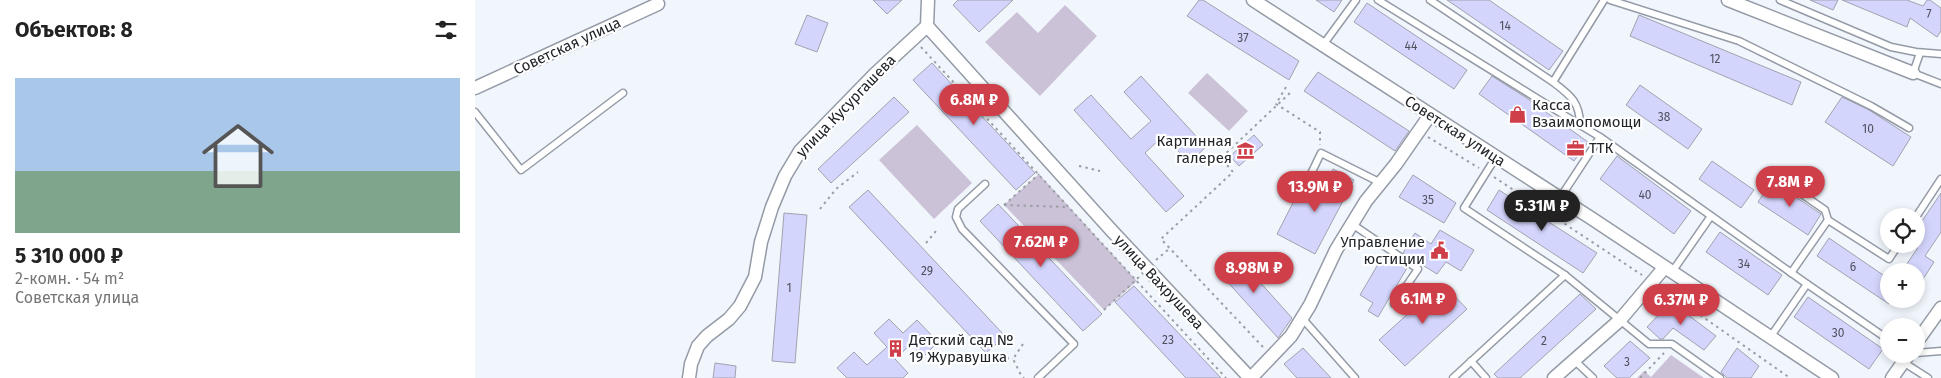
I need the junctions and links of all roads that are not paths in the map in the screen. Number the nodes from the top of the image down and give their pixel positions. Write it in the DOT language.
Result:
graph roads {
  1 [pos="928,0"];
  2 [pos="1253,0"];
  3 [pos="1356,0"];
  4 [pos="1378,0"];
  5 [pos="1430,0"];
  6 [pos="1604,0"];
  7 [pos="1610,0"];
  8 [pos="1728,0"];
  9 [pos="1780,0"];
  10 [pos="658,4"];
  11 [pos="927,26"];
  12 [pos="1323,45"];
  13 [pos="1920,52"];
  14 [pos="1941,54"];
  15 [pos="1913,73"];
  16 [pos="1553,82"];
  17 [pos="1941,84"];
  18 [pos="475,88"];
  19 [pos="623,93"];
  20 [pos="475,112"];
  21 [pos="1430,115"];
  22 [pos="1580,125"];
  23 [pos="1909,128"];
  24 [pos="1600,137"];
  25 [pos="1496,157"];
  26 [pos="1770,172"];
  27 [pos="1941,179"];
  28 [pos="1308,180"];
  29 [pos="1381,183"];
  30 [pos="985,184"];
  31 [pos="1560,198"];
  32 [pos="1922,208"];
  33 [pos="1711,216"];
  34 [pos="1828,220"];
  35 [pos="1352,224"];
  36 [pos="1893,253"];
  37 [pos="1668,270"];
  38 [pos="1791,273"];
  39 [pos="1565,275"];
  40 [pos="1807,284"];
  41 [pos="1394,304"];
  42 [pos="1941,308"];
  43 [pos="1302,318"];
  44 [pos="1620,320"];
  45 [pos="1925,330"];
  46 [pos="1880,334"];
  47 [pos="1771,336"];
  48 [pos="1941,351"];
  49 [pos="1925,352"];
  50 [pos="1575,360"];
  51 [pos="1471,361"];
  52 [pos="1902,363"];
  53 [pos="1912,363"];
  54 [pos="689,378"];
  55 [pos="1038,378"];
  56 [pos="1250,378"];
  57 [pos="1355,378"];
  58 [pos="1453,378"];
  59 [pos="1486,378"];
  60 [pos="1554,378"];
  61 [pos="1593,378"];
  62 [pos="1720,378"];
  63 [pos="1832,378"];
  64 [pos="1892,378"];
  65 [pos="1928,378"];
  1 -- 11 [label="street"];
  2 -- 12 [label="street, Советская улица"];
  3 -- 12 [label="lane"];
  4 -- 22 [label="lane"];
  5 -- 16 [label="lane"];
  6 -- 16 [label="lane"];
  7 -- 23 [label="lane"];
  8 -- 15 [label="street"];
  9 -- 13 [label="lane"];
  10 -- 18 [label="street, Советская улица"];
  11 -- 54 [label="street, улица Кусургашева"];
  11 -- 56 [label="street, улица Вахрушева"];
  12 -- 21 [label="street, Советская улица"];
  13 -- 14 [label="lane"];
  13 -- 15 [label="lane"];
  15 -- 17 [label="lane"];
  16 -- 22 [label="lane"];
  19 -- 20 [label="lane"];
  21 -- 25 [label="street, Советская улица"];
  21 -- 29 [label="street"];
  22 -- 24 [label="lane"];
  24 -- 31 [label="lane"];
  24 -- 33 [label="lane"];
  25 -- 31 [label="street, Советская улица"];
  25 -- 39 [label="lane"];
  26 -- 34 [label="lane"];
  27 -- 32 [label="lane"];
  28 -- 29 [label="lane"];
  29 -- 35 [label="street"];
  30 -- 55 [label="lane"];
  31 -- 37 [label="street, Советская улица"];
  33 -- 37 [label="lane"];
  33 -- 38 [label="lane"];
  34 -- 36 [label="lane"];
  34 -- 38 [label="lane"];
  35 -- 41 [label="lane"];
  35 -- 43 [label="street"];
  37 -- 44 [label="street"];
  37 -- 47 [label="street, Советская улица"];
  38 -- 40 [label="lane"];
  39 -- 44 [label="lane"];
  39 -- 51 [label="lane"];
  40 -- 46 [label="lane"];
  40 -- 47 [label="lane"];
  42 -- 45 [label="street"];
  43 -- 56 [label="street"];
  43 -- 57 [label="lane"];
  44 -- 50 [label="street"];
  44 -- 62 [label="lane"];
  47 -- 63 [label="street, Советская улица"];
  48 -- 49 [label="lane"];
  50 -- 60 [label="street"];
  50 -- 61 [label="lane"];
  51 -- 58 [label="lane"];
  51 -- 59 [label="lane"];
  52 -- 64 [label="street"];
  53 -- 65 [label="lane"];
}
